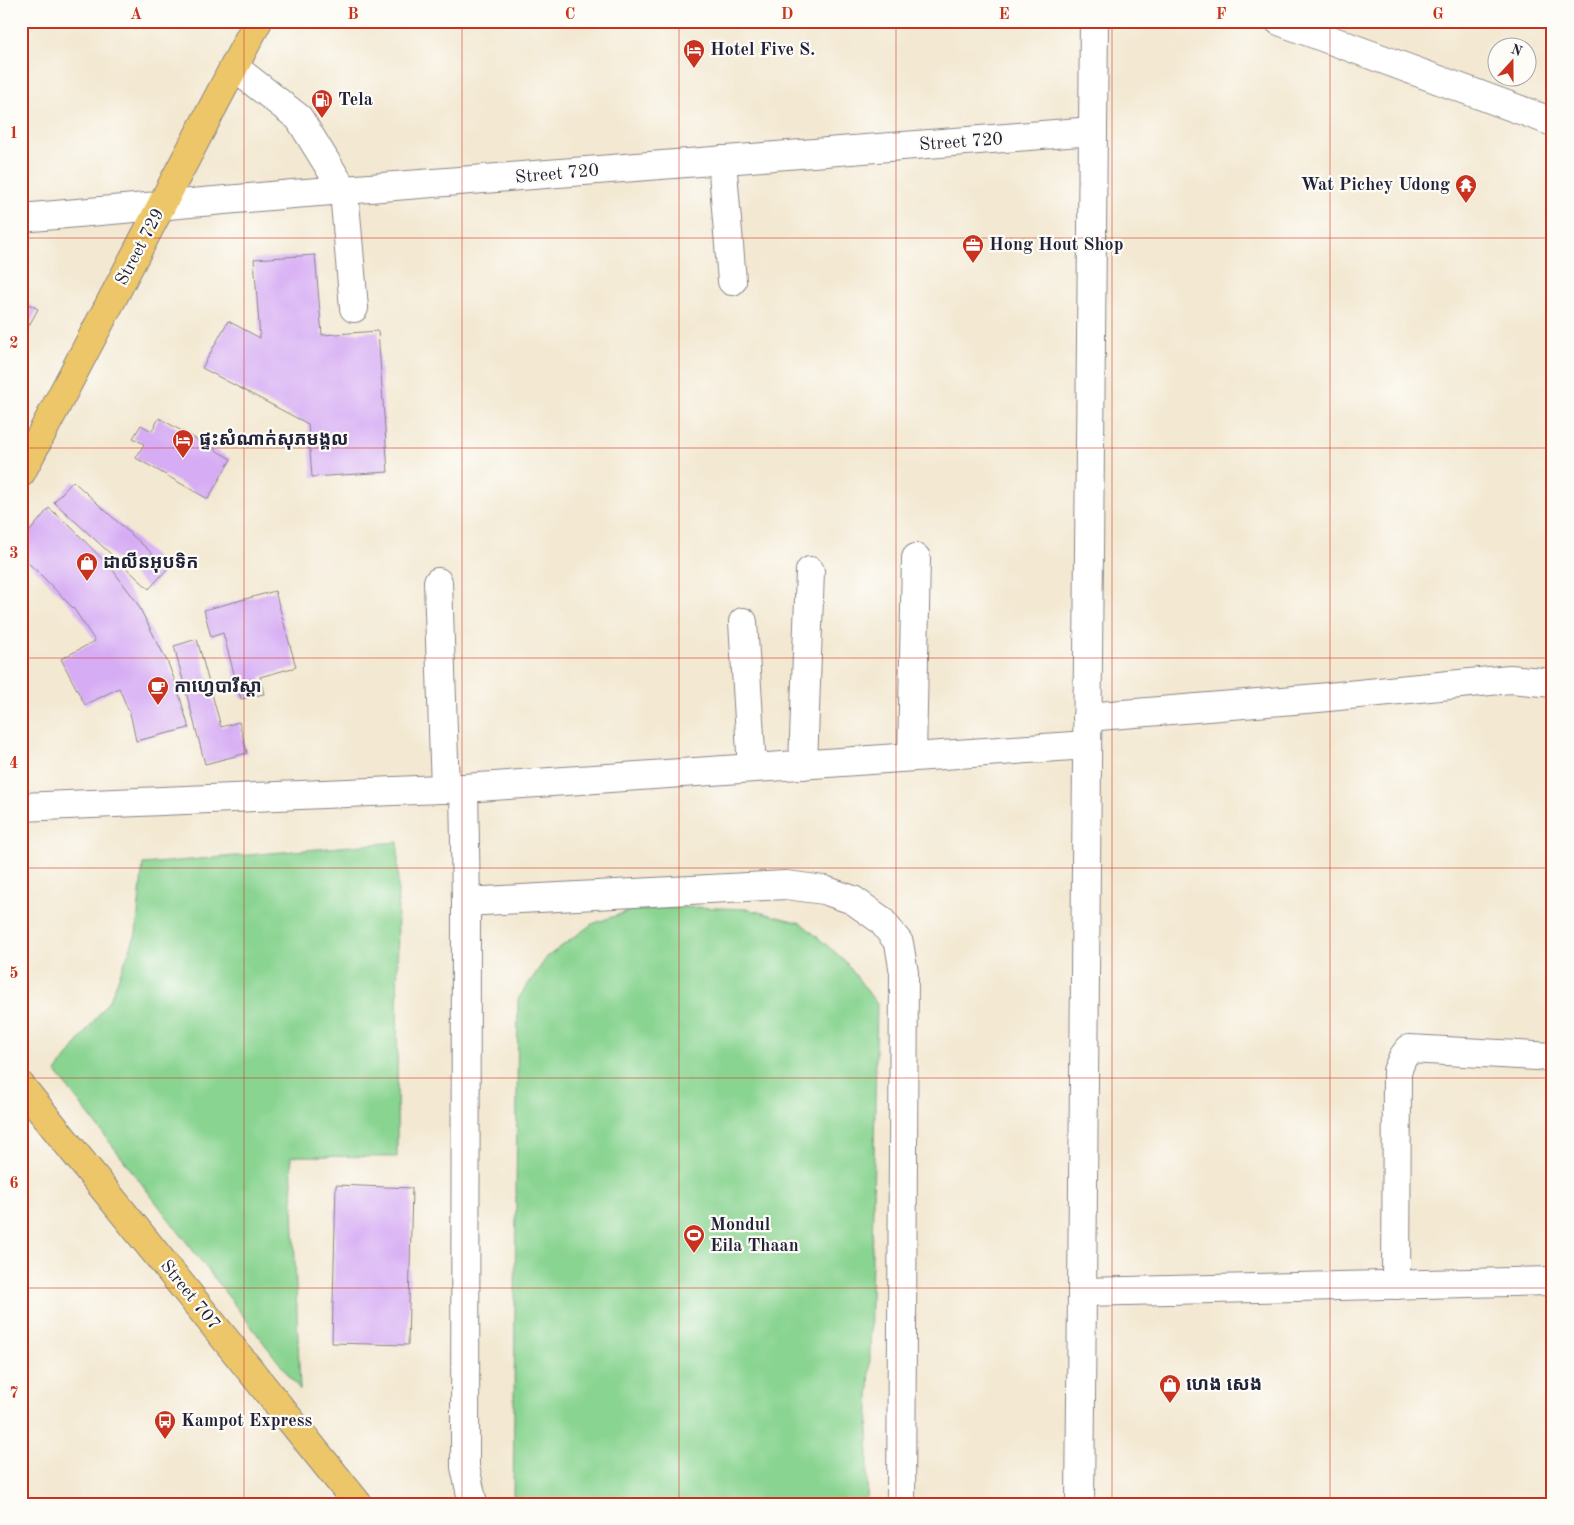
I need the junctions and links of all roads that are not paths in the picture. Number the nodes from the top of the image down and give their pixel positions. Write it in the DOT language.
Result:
graph roads {
  1 [pos="258,21"];
  2 [pos="1094,21"];
  3 [pos="1278,21"];
  4 [pos="234,67"];
  5 [pos="1553,122"];
  6 [pos="1093,132"];
  7 [pos="722,160"];
  8 [pos="344,191"];
  9 [pos="162,205"];
  10 [pos="21,218"];
  11 [pos="732,281"];
  12 [pos="354,308"];
  13 [pos="21,473"];
  14 [pos="916,558"];
  15 [pos="810,571"];
  16 [pos="438,582"];
  17 [pos="743,622"];
  18 [pos="1553,683"];
  19 [pos="1087,716"];
  20 [pos="1087,745"];
  21 [pos="912,757"];
  22 [pos="804,765"];
  23 [pos="752,768"];
  24 [pos="454,789"];
  25 [pos="21,807"];
  26 [pos="466,902"];
  27 [pos="1553,1058"];
  28 [pos="21,1086"];
  29 [pos="1553,1281"];
  30 [pos="1396,1285"];
  31 [pos="1082,1292"];
  32 [pos="358,1504"];
  33 [pos="473,1504"];
  34 [pos="901,1504"];
  35 [pos="1080,1504"];
  1 -- 4 [label="main road, Street 729"];
  2 -- 6 [label="street"];
  3 -- 5 [label="street"];
  4 -- 8 [label="street"];
  4 -- 9 [label="main road, Street 729"];
  6 -- 7 [label="street, Street 720"];
  6 -- 19 [label="street"];
  7 -- 8 [label="street, Street 720"];
  7 -- 11 [label="street"];
  8 -- 9 [label="street, Street 720"];
  8 -- 12 [label="street"];
  9 -- 10 [label="street, Street 720"];
  9 -- 13 [label="main road, Street 729"];
  14 -- 21 [label="street"];
  15 -- 22 [label="street"];
  16 -- 24 [label="street"];
  17 -- 23 [label="street"];
  18 -- 19 [label="street"];
  19 -- 20 [label="street"];
  20 -- 21 [label="street"];
  20 -- 31 [label="street"];
  21 -- 22 [label="street"];
  22 -- 23 [label="street"];
  23 -- 24 [label="street"];
  24 -- 25 [label="street"];
  24 -- 26 [label="street"];
  26 -- 33 [label="street"];
  26 -- 34 [label="street"];
  27 -- 30 [label="street"];
  28 -- 32 [label="main road, Street 707"];
  29 -- 30 [label="street"];
  30 -- 31 [label="street"];
  31 -- 35 [label="street"];
}
